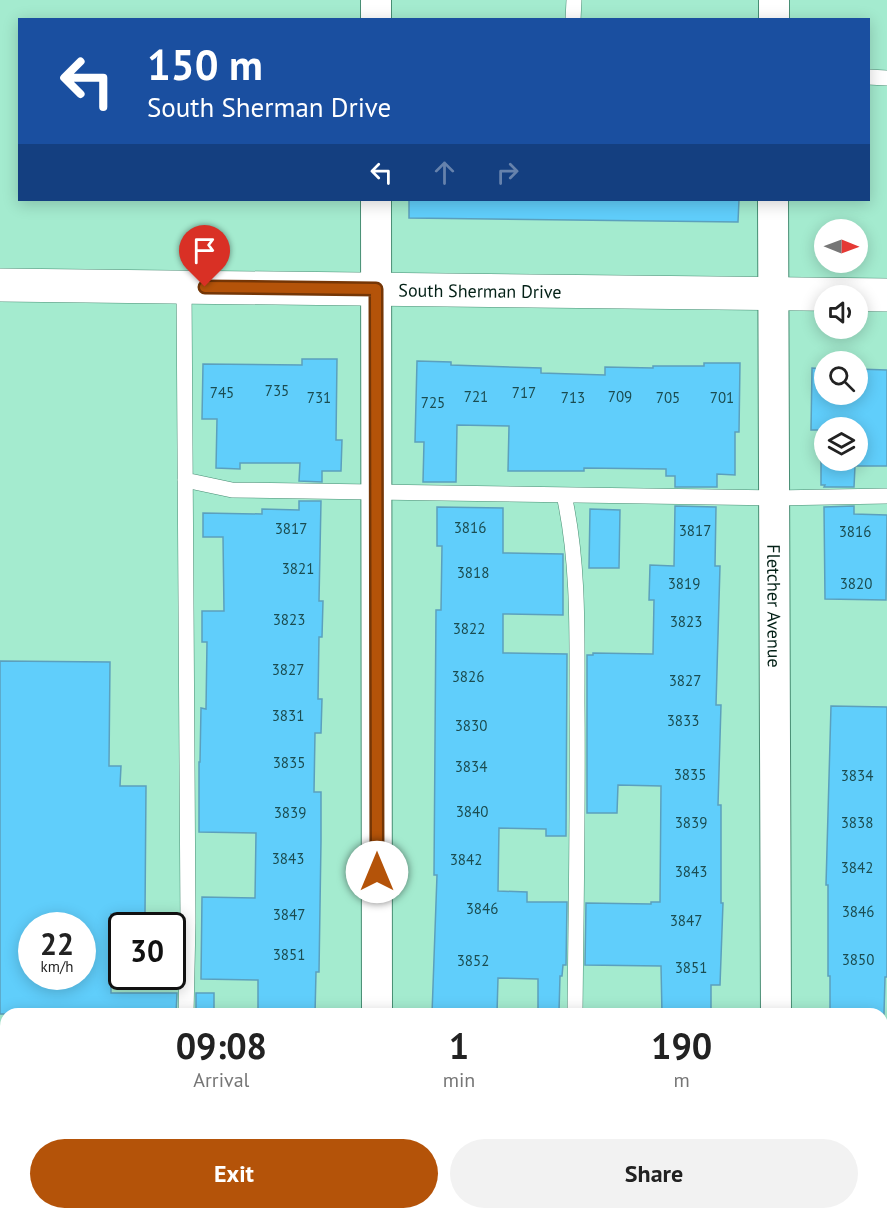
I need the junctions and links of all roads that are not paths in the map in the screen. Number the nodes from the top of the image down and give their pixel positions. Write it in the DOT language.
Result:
graph roads {
  1 [pos="376,0"];
  2 [pos="574,0"];
  3 [pos="774,0"];
  4 [pos="376,18"];
  5 [pos="573,18"];
  6 [pos="774,18"];
  7 [pos="870,77"];
  8 [pos="887,78"];
  9 [pos="376,201"];
  10 [pos="773,201"];
  11 [pos="0,285"];
  12 [pos="184,287"];
  13 [pos="376,289"];
  14 [pos="774,294"];
  15 [pos="887,295"];
  16 [pos="185,480"];
  17 [pos="376,492"];
  18 [pos="564,495"];
  19 [pos="887,496"];
  20 [pos="774,498"];
  21 [pos="186,1008"];
  22 [pos="377,1008"];
  23 [pos="575,1008"];
  24 [pos="776,1008"];
  1 -- 4 [label="street"];
  2 -- 5 [label="lane"];
  3 -- 6 [label="street"];
  7 -- 8 [label="lane"];
  9 -- 13 [label="street"];
  10 -- 14 [label="street, Fletcher Avenue"];
  11 -- 12 [label="main road, South Sherman Drive"];
  12 -- 13 [label="main road, South Sherman Drive"];
  12 -- 16 [label="lane"];
  13 -- 14 [label="main road, South Sherman Drive"];
  13 -- 17 [label="street"];
  14 -- 15 [label="main road, South Sherman Drive"];
  14 -- 20 [label="street, Fletcher Avenue"];
  16 -- 17 [label="lane"];
  16 -- 21 [label="lane"];
  17 -- 18 [label="lane"];
  17 -- 22 [label="street"];
  18 -- 20 [label="lane"];
  18 -- 23 [label="lane"];
  19 -- 20 [label="lane"];
  20 -- 24 [label="street, Fletcher Avenue"];
}
